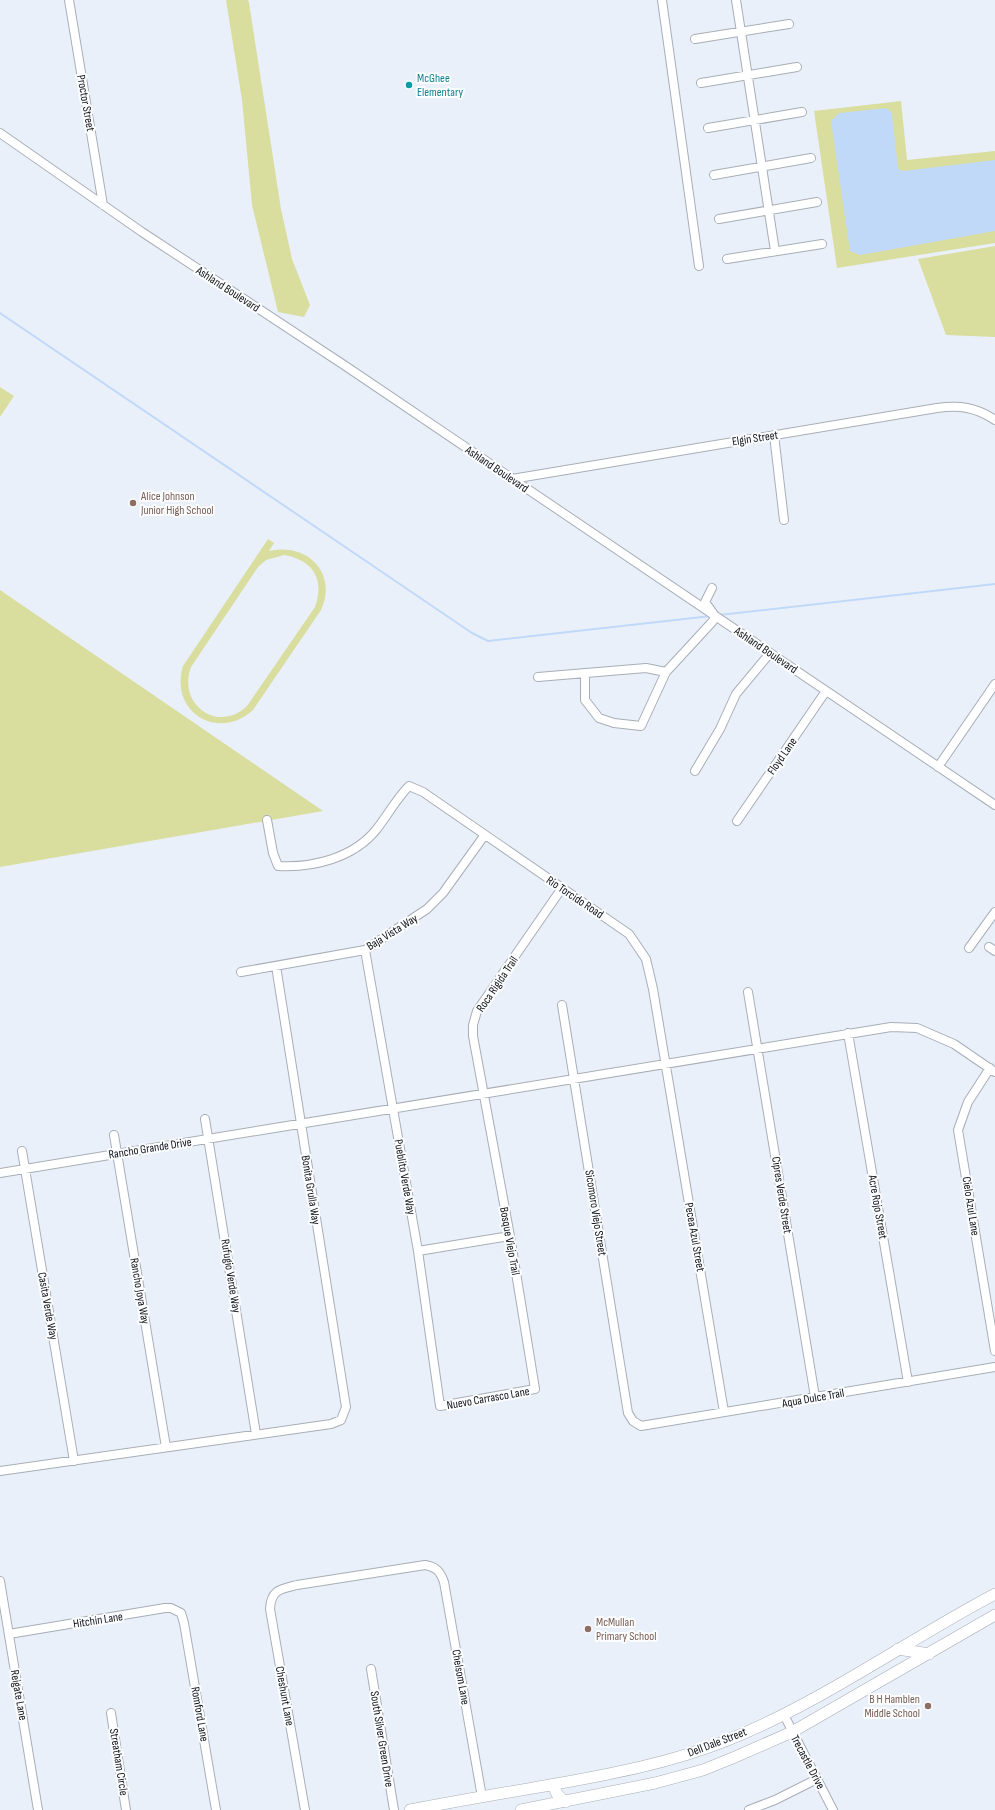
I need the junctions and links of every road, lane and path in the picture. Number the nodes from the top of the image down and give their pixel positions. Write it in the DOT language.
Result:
graph roads {
  1 [pos="69,0"];
  2 [pos="662,0"];
  3 [pos="736,0"];
  4 [pos="789,24"];
  5 [pos="741,32"];
  6 [pos="695,39"];
  7 [pos="797,67"];
  8 [pos="748,75"];
  9 [pos="701,82"];
  10 [pos="802,112"];
  11 [pos="755,120"];
  12 [pos="708,128"];
  13 [pos="0,133"];
  14 [pos="811,158"];
  15 [pos="762,166"];
  16 [pos="714,175"];
  17 [pos="817,202"];
  18 [pos="103,206"];
  19 [pos="769,210"];
  20 [pos="720,219"];
  21 [pos="822,244"];
  22 [pos="775,251"];
  23 [pos="727,259"];
  24 [pos="699,266"];
  25 [pos="995,420"];
  26 [pos="774,435"];
  27 [pos="512,478"];
  28 [pos="784,520"];
  29 [pos="712,588"];
  30 [pos="715,616"];
  31 [pos="770,653"];
  32 [pos="666,672"];
  33 [pos="585,673"];
  34 [pos="538,677"];
  35 [pos="995,684"];
  36 [pos="826,691"];
  37 [pos="938,767"];
  38 [pos="695,771"];
  39 [pos="995,805"];
  40 [pos="267,820"];
  41 [pos="737,821"];
  42 [pos="484,836"];
  43 [pos="562,888"];
  44 [pos="995,912"];
  45 [pos="969,948"];
  46 [pos="365,950"];
  47 [pos="276,966"];
  48 [pos="241,972"];
  49 [pos="748,992"];
  50 [pos="562,1005"];
  51 [pos="848,1033"];
  52 [pos="757,1048"];
  53 [pos="666,1062"];
  54 [pos="992,1070"];
  55 [pos="575,1077"];
  56 [pos="483,1092"];
  57 [pos="394,1108"];
  58 [pos="205,1119"];
  59 [pos="300,1123"];
  60 [pos="114,1135"];
  61 [pos="208,1138"];
  62 [pos="22,1151"];
  63 [pos="117,1153"];
  64 [pos="25,1168"];
  65 [pos="0,1172"];
  66 [pos="510,1236"];
  67 [pos="418,1251"];
  68 [pos="995,1351"];
  69 [pos="995,1367"];
  70 [pos="908,1382"];
  71 [pos="535,1390"];
  72 [pos="815,1397"];
  73 [pos="440,1406"];
  74 [pos="724,1412"];
  75 [pos="633,1421"];
  76 [pos="256,1434"];
  77 [pos="166,1447"];
  78 [pos="74,1460"];
  79 [pos="0,1471"];
  80 [pos="0,1581"];
  81 [pos="284,1588"];
  82 [pos="995,1594"];
  83 [pos="995,1615"];
  84 [pos="183,1619"];
  85 [pos="9,1634"];
  86 [pos="898,1648"];
  87 [pos="929,1654"];
  88 [pos="371,1669"];
  89 [pos="111,1714"];
  90 [pos="784,1715"];
  91 [pos="792,1732"];
  92 [pos="673,1759"];
  93 [pos="817,1779"];
  94 [pos="655,1783"];
  95 [pos="553,1785"];
  96 [pos="482,1797"];
  97 [pos="565,1802"];
  98 [pos="38,1810"];
  99 [pos="126,1810"];
  100 [pos="216,1810"];
  101 [pos="305,1810"];
  102 [pos="394,1810"];
  103 [pos="410,1810"];
  104 [pos="521,1810"];
  105 [pos="748,1810"];
  106 [pos="833,1810"];
  1 -- 18 [label="street, Proctor Street"];
  2 -- 24 [label="street"];
  3 -- 5 [label="street"];
  4 -- 5 [label="street"];
  5 -- 6 [label="street"];
  5 -- 8 [label="street"];
  7 -- 8 [label="street"];
  8 -- 9 [label="street"];
  8 -- 11 [label="street"];
  10 -- 11 [label="street"];
  11 -- 12 [label="street"];
  11 -- 15 [label="street"];
  13 -- 18 [label="street, Ashland Boulevard"];
  14 -- 15 [label="street"];
  15 -- 16 [label="street"];
  15 -- 19 [label="street"];
  17 -- 19 [label="street"];
  18 -- 27 [label="street, Ashland Boulevard"];
  19 -- 20 [label="street"];
  19 -- 22 [label="street"];
  21 -- 22 [label="street"];
  22 -- 23 [label="street"];
  25 -- 26 [label="street, Elgin Street"];
  26 -- 27 [label="street, Elgin Street"];
  26 -- 28 [label="street"];
  27 -- 30 [label="street, Ashland Boulevard"];
  29 -- 30 [label="street"];
  30 -- 31 [label="street, Ashland Boulevard"];
  30 -- 32 [label="street"];
  31 -- 36 [label="street, Ashland Boulevard"];
  31 -- 38 [label="street"];
  32 -- 33 [label="street"];
  32 -- 33 [label="street"];
  33 -- 34 [label="street"];
  35 -- 37 [label="street"];
  36 -- 37 [label="street, Ashland Boulevard"];
  36 -- 41 [label="street, Floyd Lane"];
  37 -- 39 [label="street, Ashland Boulevard"];
  40 -- 42 [label="street, Rio Torcido Road"];
  42 -- 43 [label="street, Rio Torcido Road"];
  42 -- 46 [label="street, Baja Vista Way"];
  43 -- 53 [label="street, Rio Torcido Road"];
  43 -- 56 [label="street, Roca Rigida Trail"];
  44 -- 45 [label="street"];
  46 -- 47 [label="street, Baja Vista Way"];
  46 -- 57 [label="street, Pueblito Verde Way"];
  47 -- 48 [label="street, Baja Vista Way"];
  47 -- 59 [label="street, Bonita Grulla Way"];
  49 -- 52 [label="street, Cipres Verde Street"];
  50 -- 55 [label="street, Sicomoro Viejo Street"];
  51 -- 52 [label="street, Rancho Grande Drive"];
  51 -- 54 [label="street, Rancho Grande Drive"];
  51 -- 70 [label="street, Acre Rojo Street"];
  52 -- 53 [label="street, Rancho Grande Drive"];
  52 -- 72 [label="street, Cipres Verde Street"];
  53 -- 55 [label="street, Rancho Grande Drive"];
  53 -- 74 [label="street, Pecea Azul Street"];
  54 -- 68 [label="street, Cielo Azul Lane"];
  55 -- 56 [label="street, Rancho Grande Drive"];
  55 -- 75 [label="street, Sicomoro Viejo Street"];
  56 -- 57 [label="street, Rancho Grande Drive"];
  56 -- 66 [label="street, Bosque Viejo Trail"];
  57 -- 59 [label="street, Rancho Grande Drive"];
  57 -- 67 [label="street, Pueblito Verde Way"];
  58 -- 61 [label="street, Rufugio Verde Way"];
  59 -- 61 [label="street, Rancho Grande Drive"];
  59 -- 76 [label="street, Bonita Grulla Way"];
  60 -- 63 [label="street, Rancho Joya Way"];
  61 -- 63 [label="street, Rancho Grande Drive"];
  61 -- 76 [label="street, Rufugio Verde Way"];
  62 -- 64 [label="street, Casita Verde Way"];
  63 -- 64 [label="street, Rancho Grande Drive"];
  63 -- 77 [label="street, Rancho Joya Way"];
  64 -- 65 [label="street, Rancho Grande Drive"];
  64 -- 78 [label="street, Casita Verde Way"];
  66 -- 67 [label="street"];
  66 -- 71 [label="street, Bosque Viejo Trail"];
  67 -- 73 [label="street, Pueblito Verde Way"];
  69 -- 70 [label="street, Aqua Dulce Trail"];
  70 -- 72 [label="street, Aqua Dulce Trail"];
  71 -- 73 [label="street, Nuevo Carrasco Lane"];
  72 -- 74 [label="street, Aqua Dulce Trail"];
  74 -- 75 [label="street, Aqua Dulce Trail"];
  76 -- 77 [label="street"];
  77 -- 78 [label="street"];
  78 -- 79 [label="street"];
  80 -- 85 [label="street, Reigate Lane"];
  81 -- 96 [label="street, Chelsom Lane"];
  81 -- 101 [label="street, Cheshunt Lane"];
  82 -- 86 [label="main road, Dell Dale Street"];
  83 -- 87 [label="main road, Dell Dale Street"];
  84 -- 85 [label="street, Hitchin Lane"];
  84 -- 100 [label="street, Romford Lane"];
  85 -- 98 [label="street, Reigate Lane"];
  86 -- 87 [label="main road"];
  86 -- 90 [label="main road, Dell Dale Street"];
  87 -- 91 [label="main road, Dell Dale Street"];
  88 -- 102 [label="street, South Silver Green Drive"];
  89 -- 99 [label="street, Streatham Circle"];
  90 -- 91 [label="street, Trecastle Drive"];
  90 -- 92 [label="main road, Dell Dale Street"];
  91 -- 93 [label="street, Trecastle Drive"];
  91 -- 94 [label="main road, Dell Dale Street"];
  92 -- 94 [label="main road"];
  92 -- 95 [label="main road, Dell Dale Street"];
  93 -- 105 [label="street"];
  93 -- 106 [label="street, Trecastle Drive"];
  94 -- 97 [label="main road, Dell Dale Street"];
  95 -- 96 [label="main road, Dell Dale Street"];
  95 -- 97 [label="main road"];
  96 -- 103 [label="main road, Dell Dale Street"];
  97 -- 104 [label="main road, Dell Dale Street"];
}
